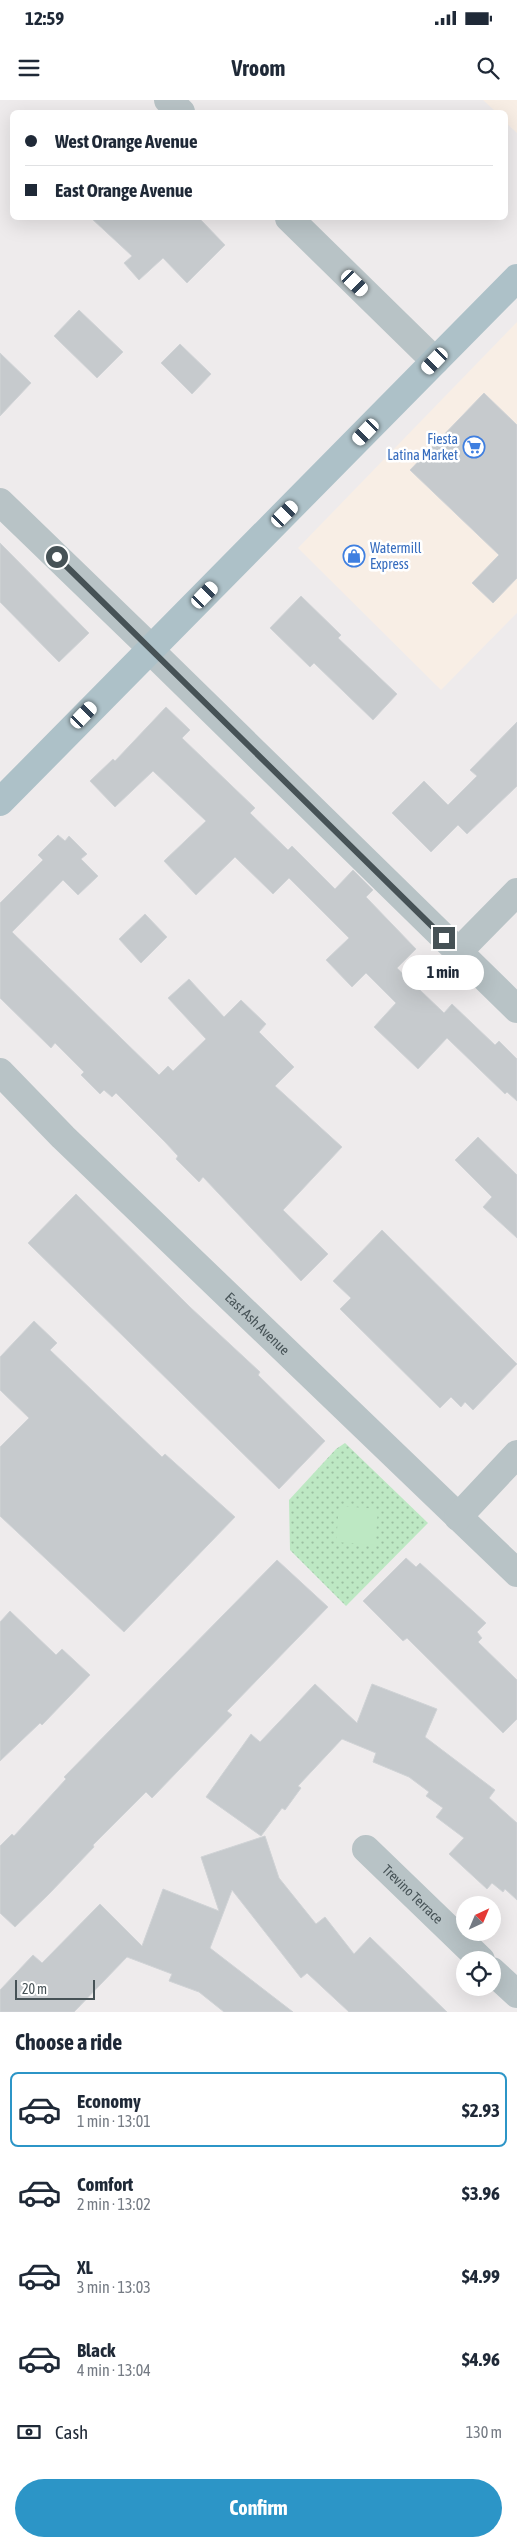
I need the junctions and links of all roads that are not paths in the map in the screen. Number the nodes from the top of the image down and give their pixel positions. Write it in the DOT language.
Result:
graph roads {
  1 [pos="168,100"];
  2 [pos="178,110"];
  3 [pos="291,220"];
  4 [pos="517,278"];
  5 [pos="435,361"];
  6 [pos="0,502"];
  7 [pos="150,649"];
  8 [pos="0,802"];
  9 [pos="517,892"];
  10 [pos="458,952"];
  11 [pos="517,1009"];
  12 [pos="0,1072"];
  13 [pos="517,1454"];
  14 [pos="458,1517"];
  15 [pos="517,1573"];
  16 [pos="366,1849"];
  17 [pos="472,1951"];
  18 [pos="501,1979"];
  19 [pos="517,1994"];
  1 -- 2 [label="street"];
  3 -- 5 [label="street"];
  4 -- 5 [label="main road"];
  5 -- 7 [label="main road"];
  6 -- 7 [label="street"];
  7 -- 8 [label="main road"];
  7 -- 10 [label="street"];
  9 -- 10 [label="street"];
  10 -- 11 [label="street"];
  12 -- 14 [label="street, East Ash Avenue"];
  13 -- 14 [label="street"];
  14 -- 15 [label="street, East Ash Avenue"];
  16 -- 17 [label="street, Trevino Terrace"];
  18 -- 19 [label="street"];
}
